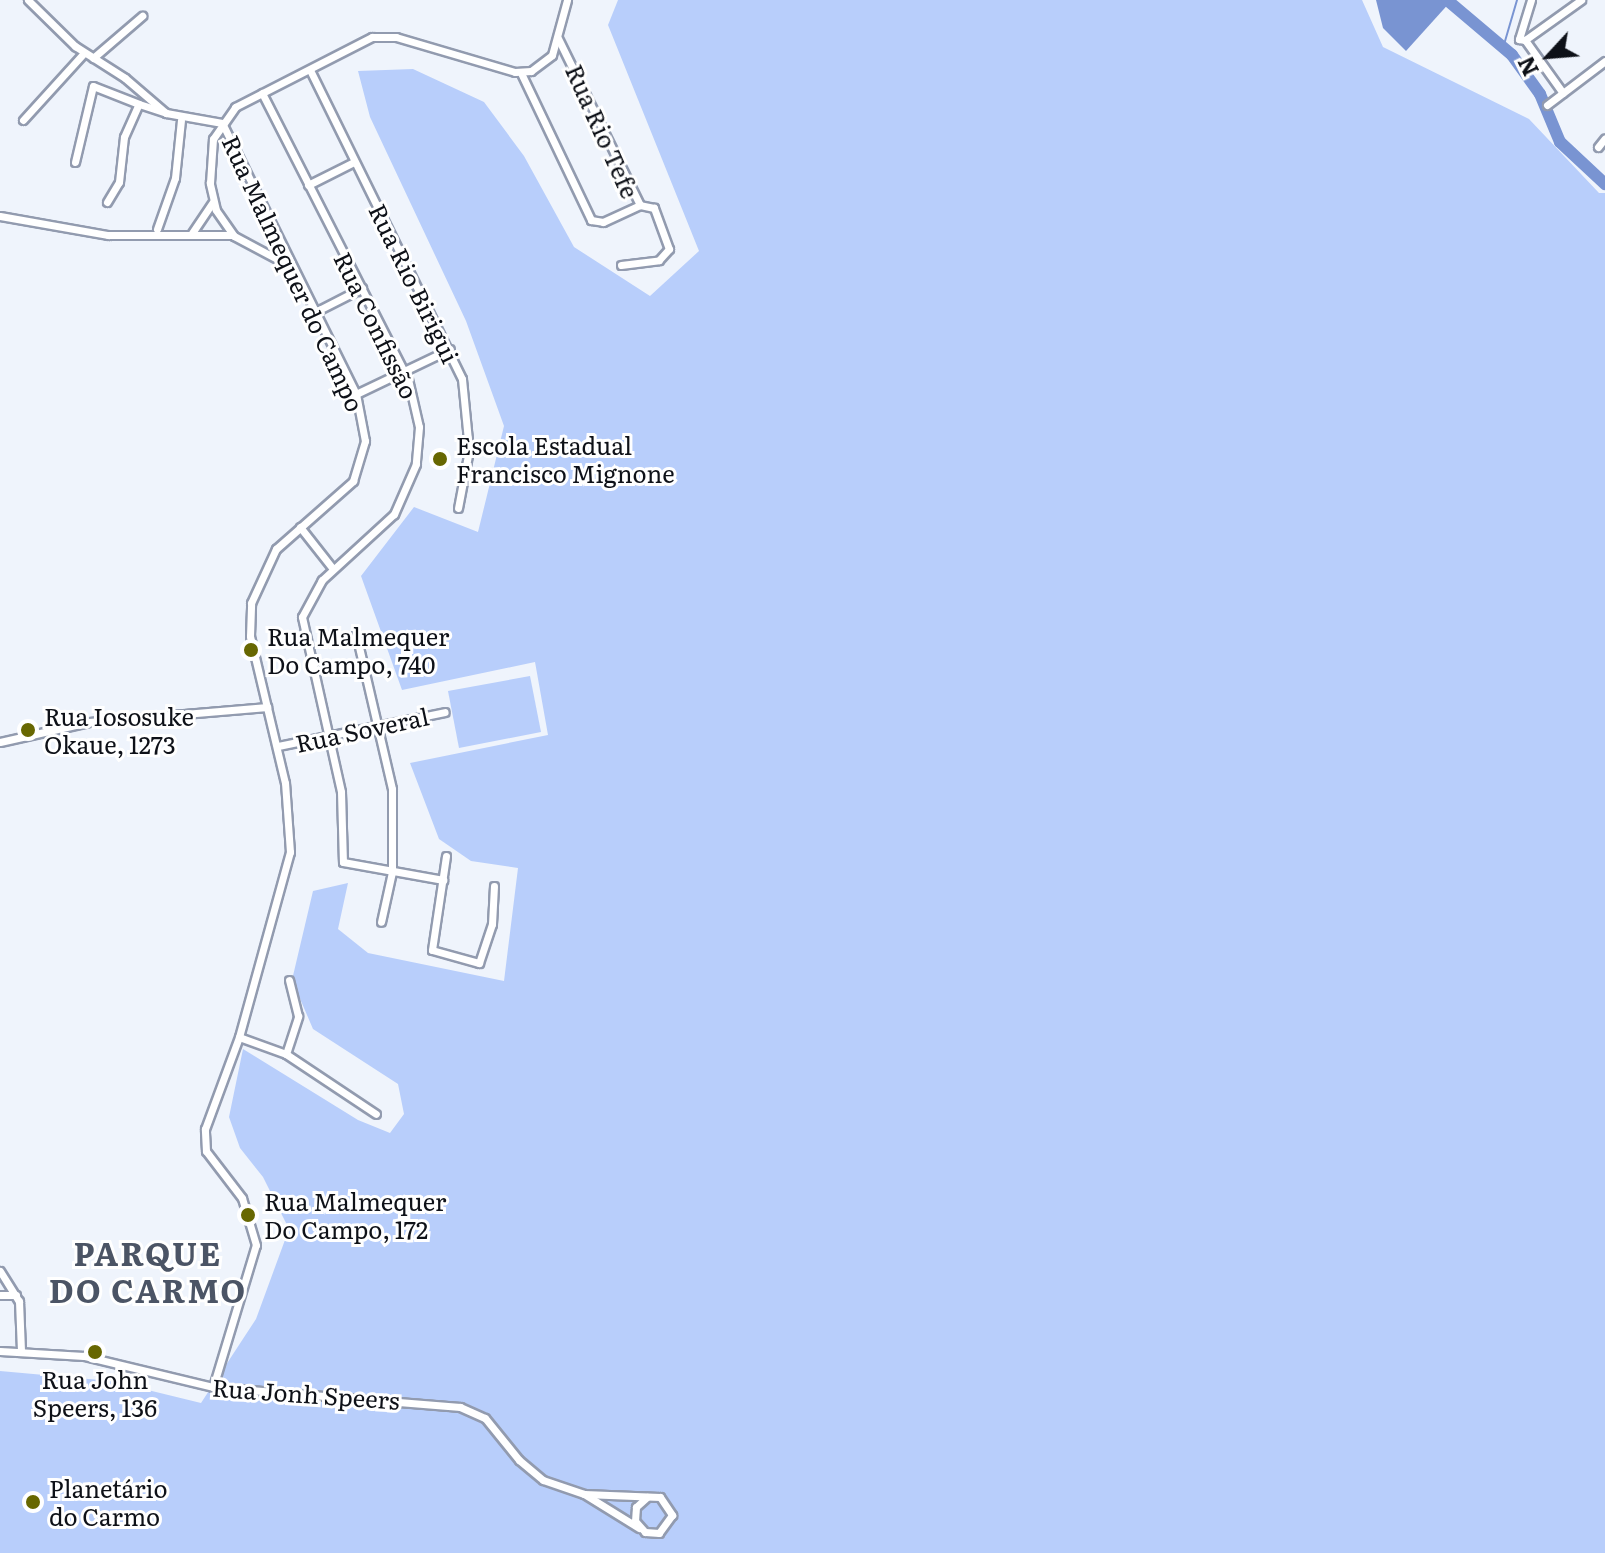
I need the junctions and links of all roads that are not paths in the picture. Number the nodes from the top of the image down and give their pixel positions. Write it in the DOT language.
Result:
graph roads {
  1 [pos="567,0"];
  2 [pos="1531,0"];
  3 [pos="1581,0"];
  4 [pos="31,1"];
  5 [pos="142,16"];
  6 [pos="1526,16"];
  7 [pos="1542,30"];
  8 [pos="558,38"];
  9 [pos="1525,40"];
  10 [pos="84,53"];
  11 [pos="93,58"];
  12 [pos="1605,61"];
  13 [pos="310,70"];
  14 [pos="521,73"];
  15 [pos="262,93"];
  16 [pos="1563,93"];
  17 [pos="139,104"];
  18 [pos="1547,105"];
  19 [pos="166,113"];
  20 [pos="23,120"];
  21 [pos="181,120"];
  22 [pos="222,123"];
  23 [pos="1605,138"];
  24 [pos="213,139"];
  25 [pos="228,139"];
  26 [pos="1598,147"];
  27 [pos="75,162"];
  28 [pos="354,162"];
  29 [pos="308,185"];
  30 [pos="107,202"];
  31 [pos="213,202"];
  32 [pos="640,205"];
  33 [pos="0,216"];
  34 [pos="157,229"];
  35 [pos="192,233"];
  36 [pos="234,236"];
  37 [pos="621,265"];
  38 [pos="292,267"];
  39 [pos="362,288"];
  40 [pos="315,312"];
  41 [pos="450,349"];
  42 [pos="403,370"];
  43 [pos="356,394"];
  44 [pos="458,508"];
  45 [pos="300,527"];
  46 [pos="333,569"];
  47 [pos="356,634"];
  48 [pos="267,707"];
  49 [pos="445,712"];
  50 [pos="379,725"];
  51 [pos="329,736"];
  52 [pos="0,742"];
  53 [pos="278,746"];
  54 [pos="446,856"];
  55 [pos="392,872"];
  56 [pos="443,880"];
  57 [pos="494,886"];
  58 [pos="381,922"];
  59 [pos="289,980"];
  60 [pos="239,1037"];
  61 [pos="286,1054"];
  62 [pos="376,1114"];
  63 [pos="0,1271"];
  64 [pos="0,1295"];
  65 [pos="16,1295"];
  66 [pos="0,1351"];
  67 [pos="21,1351"];
  68 [pos="213,1387"];
  69 [pos="584,1494"];
  70 [pos="647,1497"];
  71 [pos="639,1528"];
  1 -- 8 [label="street"];
  2 -- 6 [label="street"];
  3 -- 7 [label="street"];
  4 -- 10 [label="street"];
  5 -- 11 [label="street"];
  6 -- 7 [label="street"];
  6 -- 9 [label="street"];
  7 -- 9 [label="street"];
  8 -- 14 [label="street"];
  8 -- 32 [label="street, Rua Rio Tefe"];
  9 -- 16 [label="street"];
  10 -- 11 [label="street"];
  10 -- 20 [label="street"];
  11 -- 19 [label="street"];
  12 -- 16 [label="street"];
  13 -- 14 [label="street, Rua Malmequer do Campo"];
  13 -- 15 [label="street, Rua Malmequer do Campo"];
  13 -- 28 [label="street, Rua Rio Birigui"];
  14 -- 32 [label="street, Rua Rio Tefe"];
  15 -- 22 [label="street, Rua Malmequer do Campo"];
  15 -- 29 [label="street, Rua Confissão"];
  16 -- 18 [label="street"];
  17 -- 19 [label="street"];
  17 -- 27 [label="street"];
  17 -- 30 [label="street"];
  19 -- 21 [label="street"];
  21 -- 22 [label="street"];
  21 -- 34 [label="street"];
  22 -- 24 [label="street"];
  22 -- 25 [label="street, Rua Malmequer do Campo"];
  23 -- 26 [label="street"];
  24 -- 25 [label="street"];
  24 -- 31 [label="street"];
  25 -- 38 [label="street, Rua Malmequer do Campo"];
  28 -- 29 [label="street"];
  28 -- 41 [label="street, Rua Rio Birigui"];
  29 -- 39 [label="street, Rua Confissão"];
  31 -- 35 [label="street"];
  31 -- 36 [label="street"];
  32 -- 37 [label="street"];
  33 -- 35 [label="street"];
  35 -- 36 [label="street"];
  36 -- 38 [label="street"];
  38 -- 40 [label="street, Rua Malmequer do Campo"];
  39 -- 40 [label="street"];
  39 -- 42 [label="street, Rua Confissão"];
  40 -- 43 [label="street, Rua Malmequer do Campo"];
  41 -- 42 [label="street"];
  41 -- 44 [label="street, Rua Rio Birigui"];
  42 -- 43 [label="street"];
  42 -- 46 [label="street, Rua Confissão"];
  43 -- 45 [label="street, Rua Malmequer do Campo"];
  45 -- 46 [label="street"];
  45 -- 48 [label="street, Rua Malmequer do Campo"];
  46 -- 51 [label="street, Rua Confissão"];
  47 -- 50 [label="street"];
  48 -- 52 [label="street"];
  48 -- 53 [label="street, Rua Malmequer do Campo"];
  49 -- 50 [label="street, Rua Soveral"];
  50 -- 51 [label="street, Rua Soveral"];
  50 -- 55 [label="street"];
  51 -- 53 [label="street, Rua Soveral"];
  51 -- 55 [label="street, Rua Confissão"];
  53 -- 60 [label="street, Rua Malmequer do Campo"];
  54 -- 56 [label="street"];
  55 -- 56 [label="street"];
  55 -- 58 [label="street"];
  56 -- 57 [label="street"];
  59 -- 61 [label="street"];
  60 -- 61 [label="street"];
  60 -- 68 [label="street, Rua Malmequer do Campo"];
  61 -- 62 [label="street"];
  63 -- 65 [label="street"];
  64 -- 65 [label="street"];
  65 -- 67 [label="street"];
  66 -- 67 [label="street, Rua Jonh Speers"];
  67 -- 68 [label="street, Rua Jonh Speers"];
  68 -- 69 [label="street, Rua Jonh Speers"];
  69 -- 70 [label="street"];
  69 -- 71 [label="street"];
  70 -- 71 [label="street"];
  70 -- 71 [label="street"];
}
